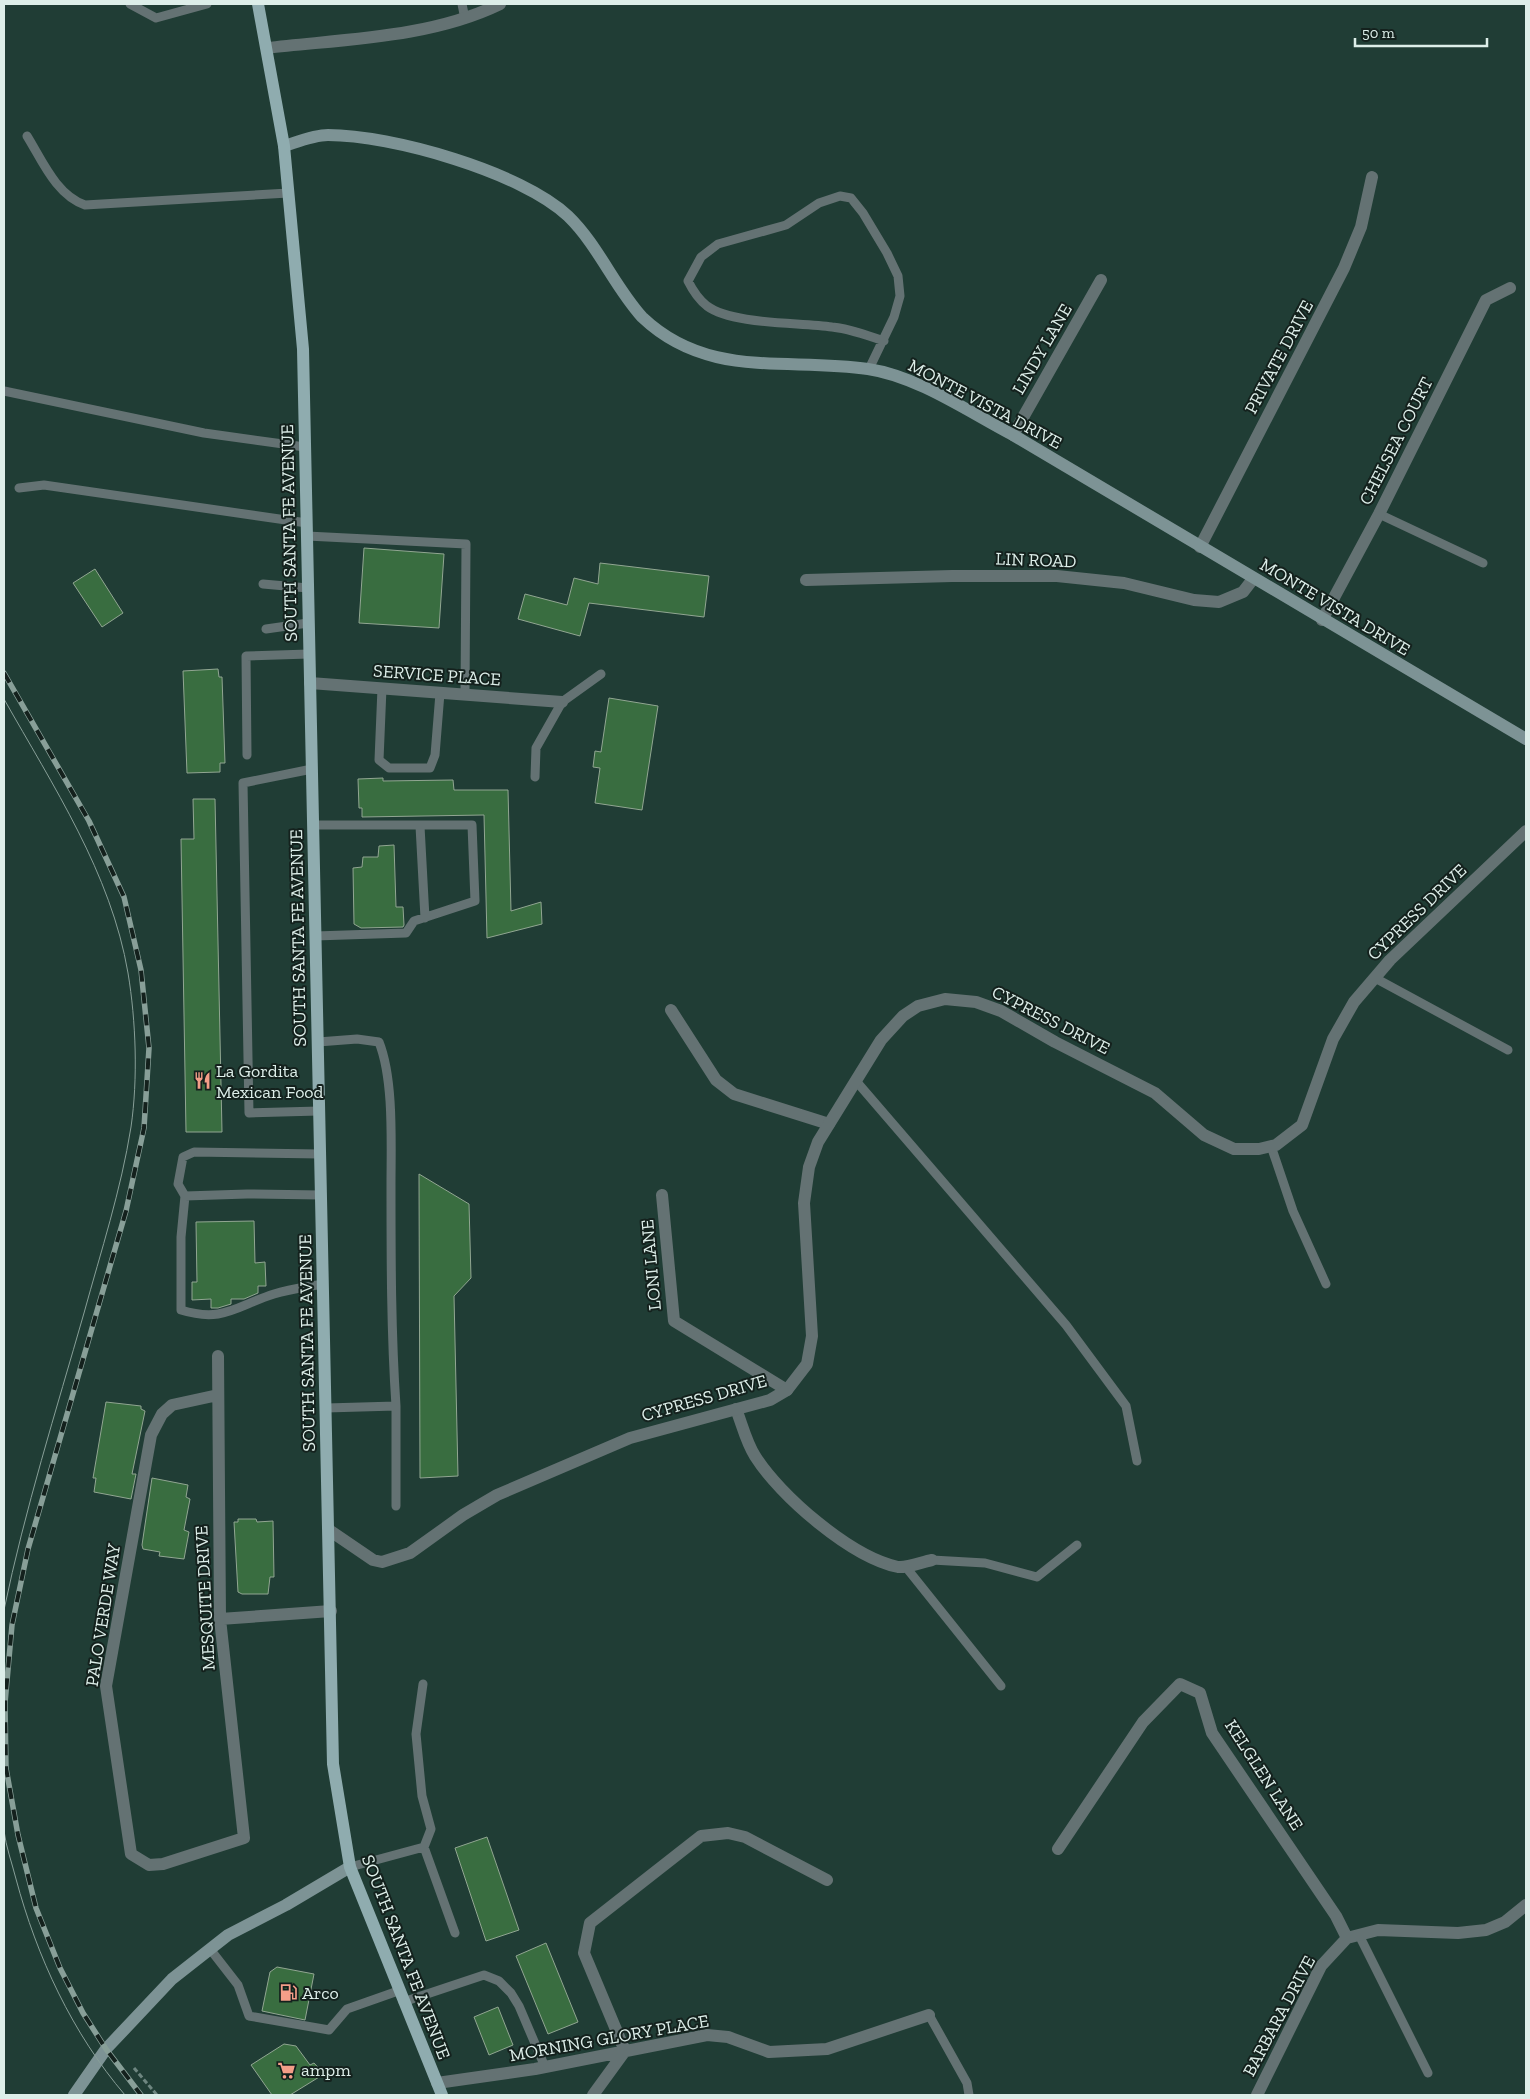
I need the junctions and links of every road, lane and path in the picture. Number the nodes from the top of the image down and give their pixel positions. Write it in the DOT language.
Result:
graph roads {
  1 [pos="130,4"];
  2 [pos="207,4"];
  3 [pos="258,4"];
  4 [pos="462,4"];
  5 [pos="500,4"];
  6 [pos="465,19"];
  7 [pos="267,48"];
  8 [pos="27,136"];
  9 [pos="284,146"];
  10 [pos="1372,177"];
  11 [pos="288,193"];
  12 [pos="1101,280"];
  13 [pos="1510,288"];
  14 [pos="884,341"];
  15 [pos="869,369"];
  16 [pos="4,391"];
  17 [pos="1013,435"];
  18 [pos="305,448"];
  19 [pos="19,488"];
  20 [pos="1379,514"];
  21 [pos="307,523"];
  22 [pos="307,536"];
  23 [pos="1200,547"];
  24 [pos="1483,564"];
  25 [pos="1253,579"];
  26 [pos="806,580"];
  27 [pos="263,584"];
  28 [pos="308,588"];
  29 [pos="1322,620"];
  30 [pos="308,623"];
  31 [pos="266,629"];
  32 [pos="309,654"];
  33 [pos="601,674"];
  34 [pos="310,683"];
  35 [pos="382,688"];
  36 [pos="440,693"];
  37 [pos="465,695"];
  38 [pos="562,702"];
  39 [pos="1526,740"];
  40 [pos="247,755"];
  41 [pos="312,769"];
  42 [pos="535,777"];
  43 [pos="313,826"];
  44 [pos="420,826"];
  45 [pos="1526,831"];
  46 [pos="424,918"];
  47 [pos="316,936"];
  48 [pos="1375,978"];
  49 [pos="672,1010"];
  50 [pos="318,1042"];
  51 [pos="1508,1050"];
  52 [pos="856,1081"];
  53 [pos="319,1111"];
  54 [pos="829,1124"];
  55 [pos="1271,1146"];
  56 [pos="320,1154"];
  57 [pos="321,1195"];
  58 [pos="662,1195"];
  59 [pos="185,1196"];
  60 [pos="323,1284"];
  61 [pos="1326,1284"];
  62 [pos="218,1356"];
  63 [pos="786,1390"];
  64 [pos="218,1395"];
  65 [pos="396,1406"];
  66 [pos="326,1408"];
  67 [pos="736,1409"];
  68 [pos="1138,1461"];
  69 [pos="396,1506"];
  70 [pos="329,1530"];
  71 [pos="1077,1545"];
  72 [pos="932,1560"];
  73 [pos="905,1566"];
  74 [pos="331,1611"];
  75 [pos="220,1619"];
  76 [pos="423,1684"];
  77 [pos="1000,1686"];
  78 [pos="244,1838"];
  79 [pos="424,1847"];
  80 [pos="1058,1849"];
  81 [pos="350,1867"];
  82 [pos="828,1880"];
  83 [pos="1526,1905"];
  84 [pos="456,1933"];
  85 [pos="1353,1936"];
  86 [pos="210,1949"];
  87 [pos="401,1996"];
  88 [pos="929,2015"];
  89 [pos="625,2051"];
  90 [pos="545,2067"];
  91 [pos="134,2068"];
  92 [pos="1428,2073"];
  93 [pos="437,2083"];
  94 [pos="74,2095"];
  95 [pos="157,2095"];
  96 [pos="442,2095"];
  97 [pos="593,2095"];
  98 [pos="969,2095"];
  99 [pos="1257,2095"];
  1 -- 2 [label="lane"];
  3 -- 7 [label="main road, SOUTH SANTA FE AVENUE"];
  4 -- 6 [label="lane"];
  5 -- 6 [label="street"];
  6 -- 7 [label="street"];
  7 -- 9 [label="main road, SOUTH SANTA FE AVENUE"];
  8 -- 11 [label="lane"];
  9 -- 11 [label="main road, SOUTH SANTA FE AVENUE"];
  9 -- 15 [label="main road, MONTE VISTA DRIVE"];
  10 -- 23 [label="street, PRIVATE DRIVE"];
  11 -- 18 [label="main road, SOUTH SANTA FE AVENUE"];
  12 -- 17 [label="street, LINDY LANE"];
  13 -- 20 [label="street, CHELSEA COURT"];
  14 -- 14 [label="lane"];
  14 -- 15 [label="lane"];
  15 -- 17 [label="main road, MONTE VISTA DRIVE"];
  16 -- 18 [label="lane"];
  17 -- 23 [label="main road, MONTE VISTA DRIVE"];
  18 -- 21 [label="main road, SOUTH SANTA FE AVENUE"];
  19 -- 21 [label="lane"];
  20 -- 24 [label="lane"];
  20 -- 29 [label="street, CHELSEA COURT"];
  21 -- 22 [label="main road, SOUTH SANTA FE AVENUE"];
  22 -- 28 [label="main road, SOUTH SANTA FE AVENUE"];
  22 -- 37 [label="lane"];
  23 -- 25 [label="main road, MONTE VISTA DRIVE"];
  25 -- 26 [label="street, LIN ROAD"];
  25 -- 29 [label="main road, MONTE VISTA DRIVE"];
  27 -- 28 [label="lane"];
  28 -- 30 [label="main road, SOUTH SANTA FE AVENUE"];
  29 -- 39 [label="main road, MONTE VISTA DRIVE"];
  30 -- 31 [label="lane"];
  30 -- 32 [label="main road, SOUTH SANTA FE AVENUE"];
  32 -- 34 [label="main road, SOUTH SANTA FE AVENUE"];
  32 -- 40 [label="lane"];
  33 -- 38 [label="lane"];
  34 -- 35 [label="street, SERVICE PLACE"];
  34 -- 41 [label="main road, SOUTH SANTA FE AVENUE"];
  35 -- 36 [label="street, SERVICE PLACE"];
  35 -- 36 [label="lane"];
  36 -- 37 [label="street, SERVICE PLACE"];
  37 -- 38 [label="street, SERVICE PLACE"];
  38 -- 42 [label="lane"];
  41 -- 43 [label="main road, SOUTH SANTA FE AVENUE"];
  41 -- 53 [label="lane"];
  43 -- 44 [label="lane"];
  43 -- 47 [label="main road, SOUTH SANTA FE AVENUE"];
  44 -- 46 [label="lane"];
  44 -- 46 [label="lane"];
  45 -- 48 [label="street, CYPRESS DRIVE"];
  46 -- 47 [label="lane"];
  47 -- 50 [label="main road, SOUTH SANTA FE AVENUE"];
  48 -- 51 [label="lane"];
  48 -- 55 [label="street, CYPRESS DRIVE"];
  49 -- 54 [label="street"];
  50 -- 53 [label="main road, SOUTH SANTA FE AVENUE"];
  50 -- 65 [label="lane"];
  52 -- 54 [label="street, CYPRESS DRIVE"];
  52 -- 55 [label="street, CYPRESS DRIVE"];
  52 -- 68 [label="lane"];
  53 -- 56 [label="main road, SOUTH SANTA FE AVENUE"];
  54 -- 63 [label="street, CYPRESS DRIVE"];
  55 -- 61 [label="lane"];
  56 -- 57 [label="main road, SOUTH SANTA FE AVENUE"];
  56 -- 59 [label="lane"];
  57 -- 59 [label="lane"];
  57 -- 60 [label="main road, SOUTH SANTA FE AVENUE"];
  58 -- 63 [label="street, LONI LANE"];
  59 -- 60 [label="lane"];
  60 -- 66 [label="main road, SOUTH SANTA FE AVENUE"];
  62 -- 64 [label="street, MESQUITE DRIVE"];
  63 -- 67 [label="street, CYPRESS DRIVE"];
  64 -- 75 [label="street, MESQUITE DRIVE"];
  64 -- 78 [label="street, PALO VERDE WAY"];
  65 -- 66 [label="lane"];
  65 -- 69 [label="lane"];
  66 -- 70 [label="main road, SOUTH SANTA FE AVENUE"];
  67 -- 70 [label="street, CYPRESS DRIVE"];
  67 -- 73 [label="street"];
  70 -- 74 [label="main road, SOUTH SANTA FE AVENUE"];
  71 -- 72 [label="lane"];
  72 -- 73 [label="street"];
  73 -- 77 [label="lane"];
  74 -- 75 [label="street"];
  74 -- 81 [label="main road, SOUTH SANTA FE AVENUE"];
  75 -- 78 [label="street, MESQUITE DRIVE"];
  76 -- 79 [label="lane"];
  79 -- 81 [label="lane"];
  79 -- 84 [label="lane"];
  80 -- 85 [label="street, KELGLEN LANE"];
  81 -- 86 [label="main road"];
  81 -- 87 [label="main road, SOUTH SANTA FE AVENUE"];
  82 -- 89 [label="street"];
  83 -- 85 [label="street"];
  85 -- 92 [label="lane"];
  85 -- 99 [label="street, BARBARA DRIVE"];
  86 -- 87 [label="lane"];
  86 -- 94 [label="main road"];
  87 -- 90 [label="lane"];
  87 -- 93 [label="main road, SOUTH SANTA FE AVENUE"];
  88 -- 89 [label="street, MORNING GLORY PLACE"];
  88 -- 98 [label="lane"];
  89 -- 90 [label="street, MORNING GLORY PLACE"];
  89 -- 97 [label="street"];
  90 -- 93 [label="street, MORNING GLORY PLACE"];
  91 -- 95 [label="path"];
  93 -- 96 [label="main road, SOUTH SANTA FE AVENUE"];
}
